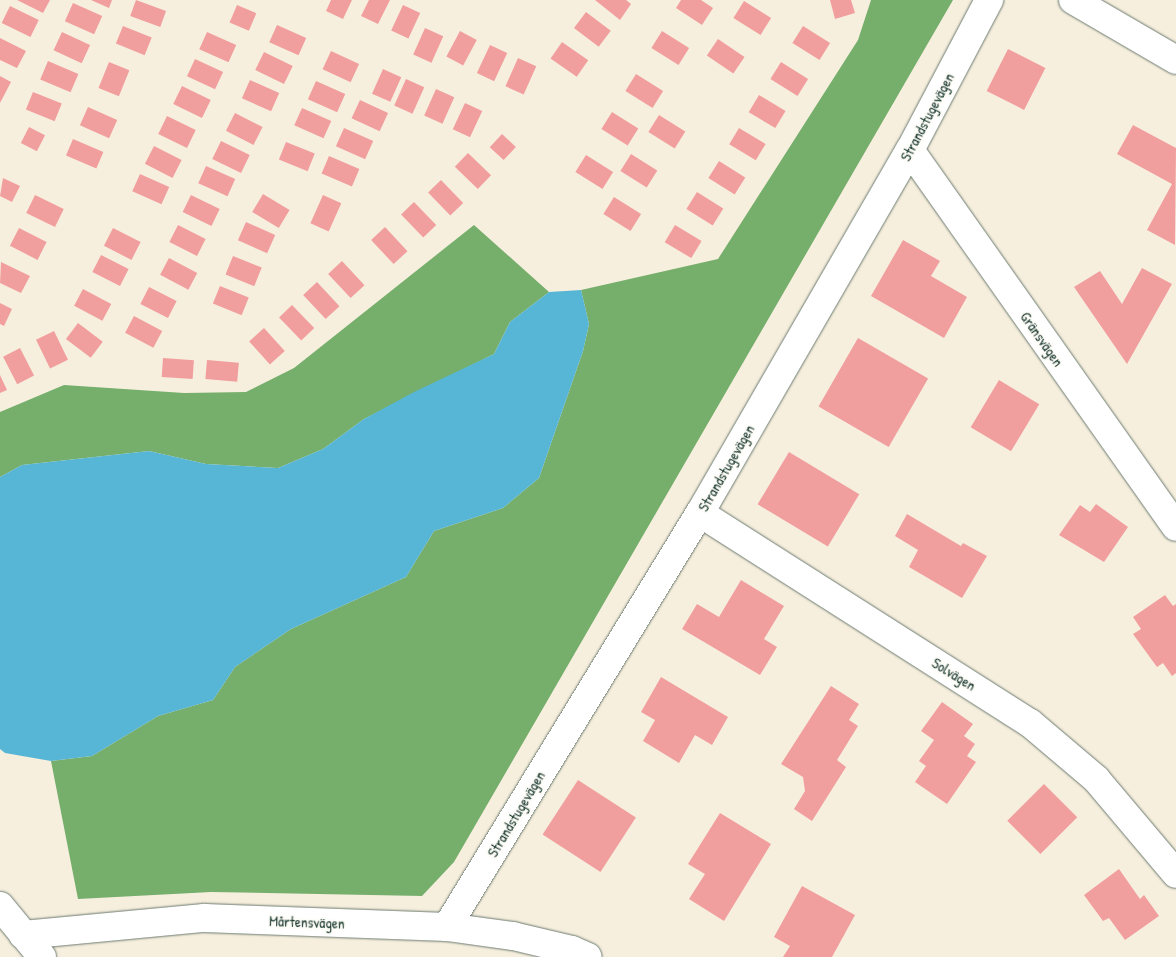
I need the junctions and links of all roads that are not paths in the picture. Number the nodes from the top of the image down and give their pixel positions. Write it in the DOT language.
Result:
graph roads {
  1 [pos="989,0"];
  2 [pos="1073,0"];
  3 [pos="1176,60"];
  4 [pos="910,150"];
  5 [pos="700,513"];
  6 [pos="1176,527"];
  7 [pos="1176,874"];
  8 [pos="0,906"];
  9 [pos="447,927"];
  10 [pos="24,935"];
  11 [pos="42,957"];
  12 [pos="588,957"];
  1 -- 4 [label="street, Strandstugevägen"];
  2 -- 3 [label="street"];
  4 -- 5 [label="street, Strandstugevägen"];
  4 -- 6 [label="street, Gränsvägen"];
  5 -- 7 [label="street, Solvägen"];
  5 -- 9 [label="street, Strandstugevägen"];
  8 -- 10 [label="street"];
  9 -- 10 [label="street, Mårtensvägen"];
  9 -- 12 [label="street, Mårtensvägen"];
  10 -- 11 [label="street"];
}
